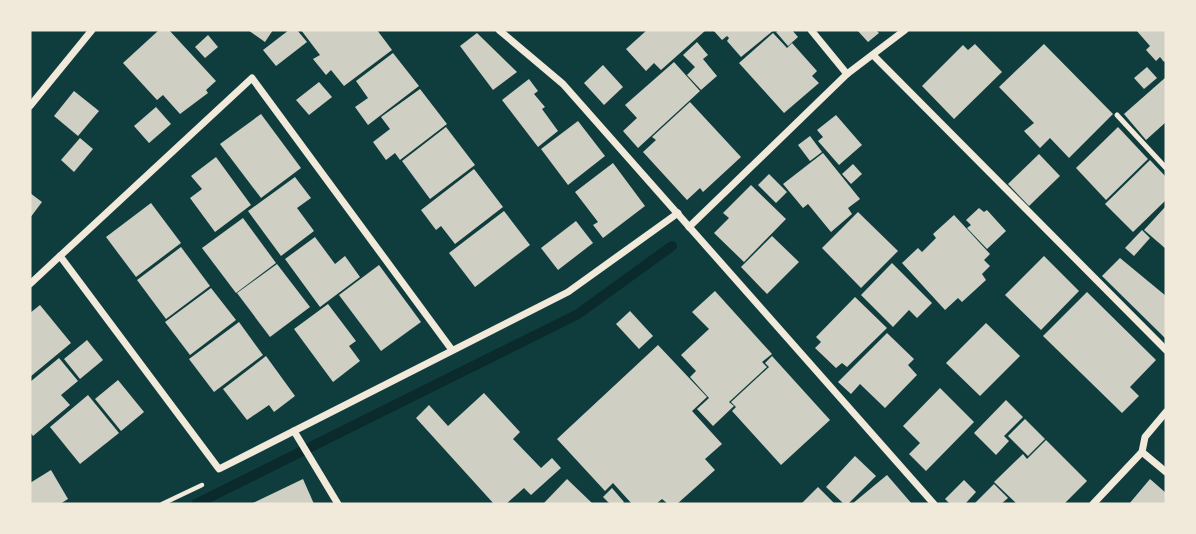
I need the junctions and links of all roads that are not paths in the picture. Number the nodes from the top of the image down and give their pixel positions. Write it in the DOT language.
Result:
graph roads {
  1 [pos="92,30"];
  2 [pos="499,30"];
  3 [pos="811,30"];
  4 [pos="905,30"];
  5 [pos="873,55"];
  6 [pos="847,74"];
  7 [pos="30,106"];
  8 [pos="1117,115"];
  9 [pos="1166,168"];
  10 [pos="678,213"];
  11 [pos="689,227"];
  12 [pos="60,256"];
  13 [pos="30,284"];
  14 [pos="452,350"];
  15 [pos="1166,350"];
  16 [pos="1166,412"];
  17 [pos="294,431"];
  18 [pos="1142,452"];
  19 [pos="1166,472"];
  20 [pos="338,504"];
  21 [pos="934,504"];
  22 [pos="1093,504"];
  1 -- 7 [label="street"];
  2 -- 10 [label="street"];
  3 -- 6 [label="street"];
  4 -- 5 [label="street"];
  5 -- 6 [label="street"];
  5 -- 15 [label="street"];
  6 -- 11 [label="street"];
  8 -- 9 [label="lane"];
  10 -- 11 [label="street"];
  10 -- 14 [label="street"];
  11 -- 21 [label="street"];
  12 -- 13 [label="street"];
  12 -- 14 [label="street"];
  12 -- 17 [label="street"];
  14 -- 17 [label="street"];
  16 -- 18 [label="street"];
  17 -- 20 [label="street"];
  18 -- 19 [label="street"];
  18 -- 22 [label="street"];
}
